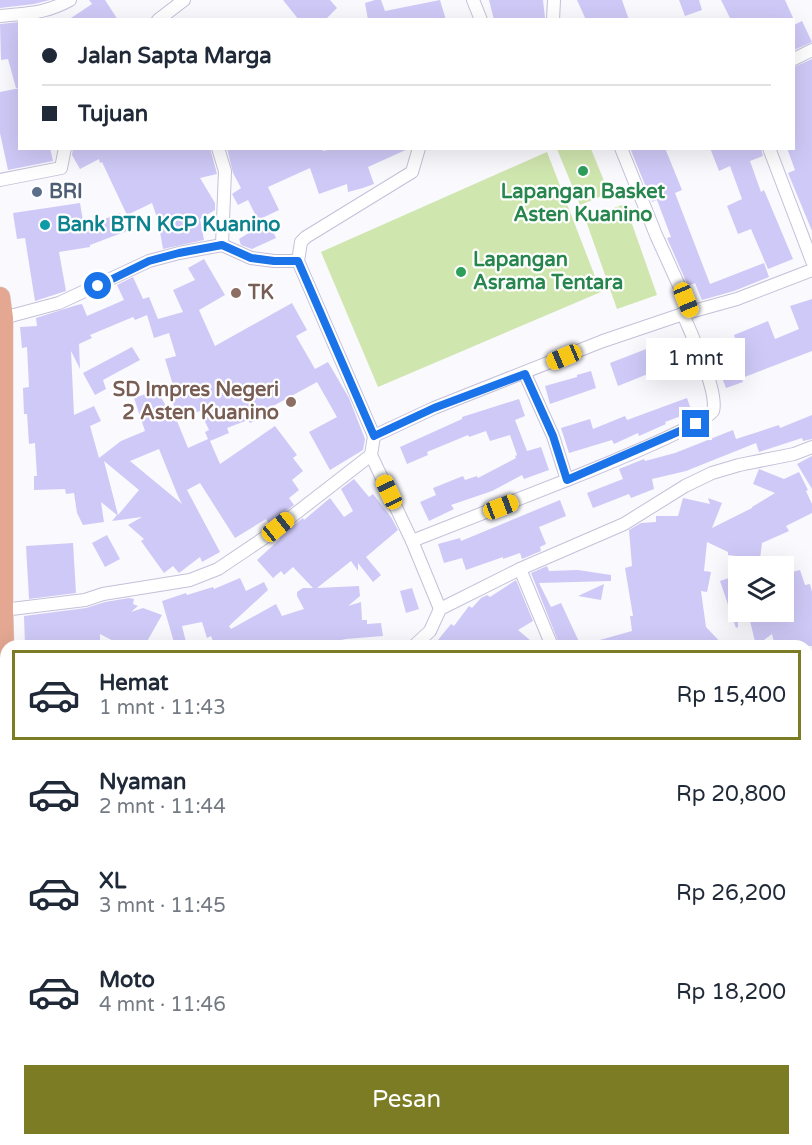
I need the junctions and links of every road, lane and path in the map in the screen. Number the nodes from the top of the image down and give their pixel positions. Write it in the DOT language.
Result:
graph roads {
  1 [pos="70,0"];
  2 [pos="184,0"];
  3 [pos="473,0"];
  4 [pos="554,0"];
  5 [pos="0,16"];
  6 [pos="161,18"];
  7 [pos="480,18"];
  8 [pos="553,18"];
  9 [pos="812,50"];
  10 [pos="795,58"];
  11 [pos="65,150"];
  12 [pos="219,150"];
  13 [pos="417,150"];
  14 [pos="622,150"];
  15 [pos="770,150"];
  16 [pos="0,180"];
  17 [pos="222,245"];
  18 [pos="298,261"];
  19 [pos="812,261"];
  20 [pos="812,270"];
  21 [pos="0,297"];
  22 [pos="687,313"];
  23 [pos="3,318"];
  24 [pos="525,374"];
  25 [pos="2,394"];
  26 [pos="374,436"];
  27 [pos="812,447"];
  28 [pos="371,455"];
  29 [pos="567,480"];
  30 [pos="412,541"];
  31 [pos="520,568"];
  32 [pos="3,609"];
  33 [pos="440,609"];
  34 [pos="4,640"];
  35 [pos="420,640"];
  36 [pos="550,640"];
  1 -- 5 [label="street"];
  2 -- 6 [label="street"];
  3 -- 7 [label="street"];
  4 -- 8 [label="street"];
  9 -- 10 [label="street"];
  11 -- 16 [label="street"];
  12 -- 17 [label="street"];
  13 -- 18 [label="street"];
  14 -- 22 [label="street"];
  15 -- 19 [label="street"];
  17 -- 18 [label="street"];
  17 -- 23 [label="street"];
  18 -- 26 [label="street"];
  20 -- 22 [label="street"];
  21 -- 23 [label="main road"];
  22 -- 24 [label="street"];
  22 -- 29 [label="street"];
  23 -- 25 [label="main road"];
  24 -- 26 [label="street"];
  24 -- 29 [label="street"];
  25 -- 32 [label="main road"];
  26 -- 28 [label="street"];
  27 -- 31 [label="street"];
  28 -- 30 [label="street"];
  28 -- 32 [label="street"];
  29 -- 30 [label="street"];
  30 -- 33 [label="street"];
  31 -- 33 [label="street"];
  31 -- 36 [label="street"];
  32 -- 34 [label="main road"];
  33 -- 35 [label="street"];
}
